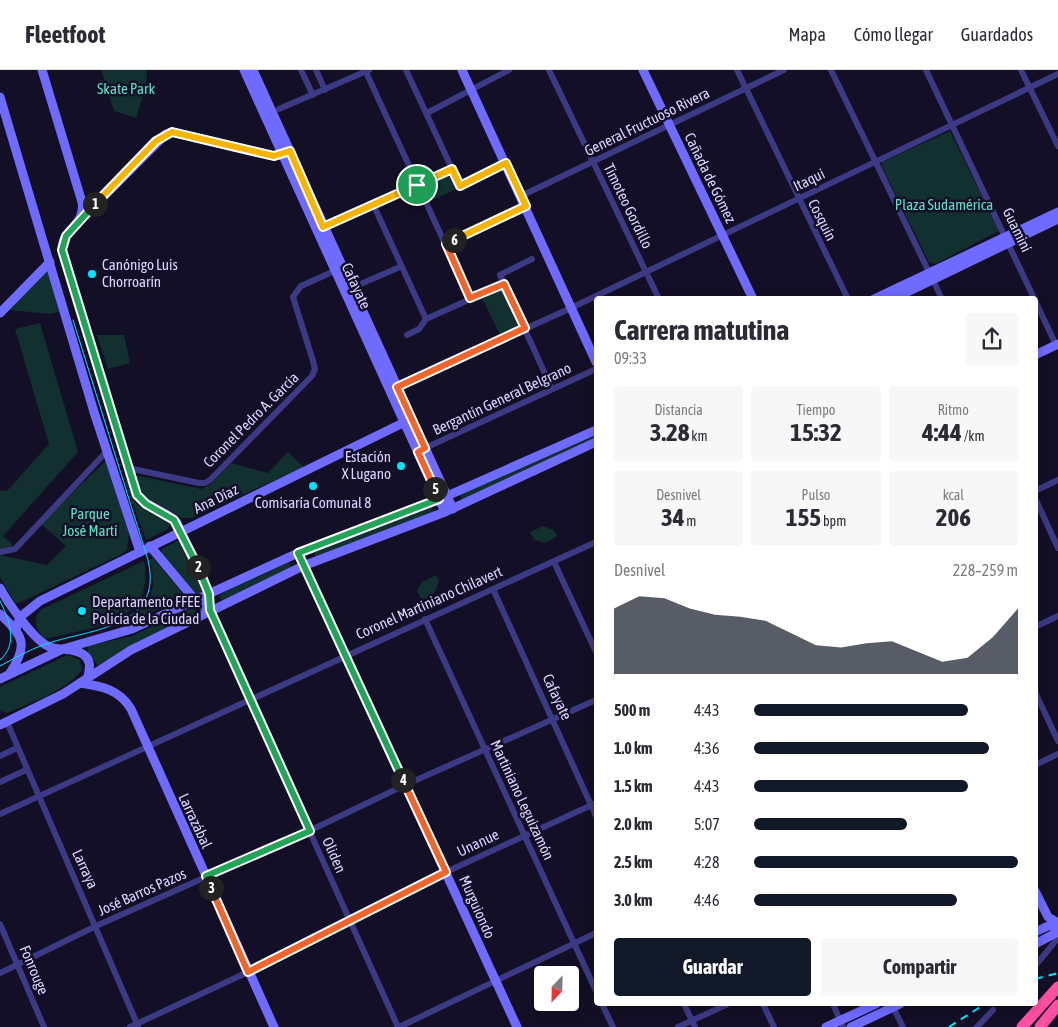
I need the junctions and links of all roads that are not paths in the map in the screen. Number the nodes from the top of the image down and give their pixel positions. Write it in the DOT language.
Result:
graph roads {
  1 [pos="42,70"];
  2 [pos="244,70"];
  3 [pos="253,70"];
  4 [pos="301,70"];
  5 [pos="316,70"];
  6 [pos="367,70"];
  7 [pos="406,70"];
  8 [pos="462,70"];
  9 [pos="509,70"];
  10 [pos="550,70"];
  11 [pos="643,70"];
  12 [pos="737,70"];
  13 [pos="784,70"];
  14 [pos="832,70"];
  15 [pos="926,70"];
  16 [pos="1021,70"];
  17 [pos="1058,74"];
  18 [pos="746,88"];
  19 [pos="1030,88"];
  20 [pos="325,90"];
  21 [pos="471,90"];
  22 [pos="313,95"];
  23 [pos="0,97"];
  24 [pos="279,109"];
  25 [pos="427,113"];
  26 [pos="669,125"];
  27 [pos="952,125"];
  28 [pos="1058,146"];
  29 [pos="286,153"];
  30 [pos="875,161"];
  31 [pos="593,162"];
  32 [pos="506,163"];
  33 [pos="452,169"];
  34 [pos="417,185"];
  35 [pos="521,196"];
  36 [pos="798,199"];
  37 [pos="373,204"];
  38 [pos="526,206"];
  39 [pos="1058,212"];
  40 [pos="81,219"];
  41 [pos="1058,219"];
  42 [pos="323,227"];
  43 [pos="723,236"];
  44 [pos="1008,240"];
  45 [pos="446,244"];
  46 [pos="532,259"];
  47 [pos="51,265"];
  48 [pos="66,265"];
  49 [pos="400,267"];
  50 [pos="338,270"];
  51 [pos="646,272"];
  52 [pos="931,277"];
  53 [pos="504,284"];
  54 [pos="348,290"];
  55 [pos="75,296"];
  56 [pos="596,296"];
  57 [pos="658,296"];
  58 [pos="752,296"];
  59 [pos="846,296"];
  60 [pos="882,296"];
  61 [pos="898,296"];
  62 [pos="940,296"];
  63 [pos="1034,296"];
  64 [pos="594,297"];
  65 [pos="470,298"];
  66 [pos="61,300"];
  67 [pos="1038,305"];
  68 [pos="571,308"];
  69 [pos="0,313"];
  70 [pos="426,319"];
  71 [pos="525,328"];
  72 [pos="407,335"];
  73 [pos="1057,346"];
  74 [pos="1038,354"];
  75 [pos="594,358"];
  76 [pos="594,370"];
  77 [pos="393,389"];
  78 [pos="552,389"];
  79 [pos="408,421"];
  80 [pos="594,431"];
  81 [pos="594,443"];
  82 [pos="108,450"];
  83 [pos="422,450"];
  84 [pos="129,470"];
  85 [pos="117,477"];
  86 [pos="1058,480"];
  87 [pos="1038,490"];
  88 [pos="443,497"];
  89 [pos="1038,505"];
  90 [pos="449,510"];
  91 [pos="182,531"];
  92 [pos="594,543"];
  93 [pos="150,546"];
  94 [pos="1058,548"];
  95 [pos="0,552"];
  96 [pos="140,552"];
  97 [pos="298,553"];
  98 [pos="554,562"];
  99 [pos="303,566"];
  100 [pos="0,588"];
  101 [pos="493,589"];
  102 [pos="209,594"];
  103 [pos="195,600"];
  104 [pos="210,610"];
  105 [pos="0,614"];
  106 [pos="1058,616"];
  107 [pos="20,617"];
  108 [pos="425,619"];
  109 [pos="1038,626"];
  110 [pos="16,629"];
  111 [pos="594,648"];
  112 [pos="63,649"];
  113 [pos="344,657"];
  114 [pos="10,674"];
  115 [pos="88,676"];
  116 [pos="0,679"];
  117 [pos="80,683"];
  118 [pos="1038,698"];
  119 [pos="251,700"];
  120 [pos="594,701"];
  121 [pos="553,720"];
  122 [pos="2,721"];
  123 [pos="1058,741"];
  124 [pos="147,746"];
  125 [pos="17,748"];
  126 [pos="486,751"];
  127 [pos="1058,754"];
  128 [pos="0,756"];
  129 [pos="1038,764"];
  130 [pos="26,770"];
  131 [pos="0,782"];
  132 [pos="406,785"];
  133 [pos="38,796"];
  134 [pos="594,804"];
  135 [pos="0,814"];
  136 [pos="310,831"];
  137 [pos="524,836"];
  138 [pos="446,872"];
  139 [pos="206,876"];
  140 [pos="1038,897"];
  141 [pos="350,920"];
  142 [pos="0,924"];
  143 [pos="1058,924"];
  144 [pos="96,926"];
  145 [pos="1038,931"];
  146 [pos="1058,932"];
  147 [pos="594,934"];
  148 [pos="1058,938"];
  149 [pos="1038,942"];
  150 [pos="574,943"];
  151 [pos="1038,961"];
  152 [pos="18,965"];
  153 [pos="248,972"];
  154 [pos="0,973"];
  155 [pos="495,981"];
  156 [pos="594,987"];
  157 [pos="1058,987"];
  158 [pos="603,1006"];
  159 [pos="685,1006"];
  160 [pos="725,1006"];
  161 [pos="764,1006"];
  162 [pos="834,1006"];
  163 [pos="873,1006"];
  164 [pos="893,1006"];
  165 [pos="895,1006"];
  166 [pos="1058,1006"];
  167 [pos="993,1010"];
  168 [pos="694,1024"];
  169 [pos="842,1024"];
  170 [pos="138,1025"];
  171 [pos="44,1027"];
  172 [pos="130,1027"];
  173 [pos="274,1027"];
  174 [pos="399,1027"];
  175 [pos="517,1027"];
  176 [pos="613,1027"];
  177 [pos="678,1027"];
  178 [pos="774,1027"];
  179 [pos="826,1027"];
  180 [pos="851,1027"];
  181 [pos="903,1027"];
  182 [pos="977,1027"];
  183 [pos="1022,1027"];
  184 [pos="1040,1027"];
  1 -- 40 [label="street"];
  2 -- 29 [label="street, Cafayate"];
  3 -- 29 [label="street, Cafayate"];
  4 -- 22 [label="street"];
  5 -- 20 [label="street"];
  6 -- 20 [label="street"];
  6 -- 34 [label="street"];
  7 -- 25 [label="street"];
  8 -- 21 [label="street"];
  9 -- 21 [label="street"];
  10 -- 31 [label="street, Timoteo Gordillo"];
  11 -- 26 [label="street, Cañada de Gómez"];
  12 -- 18 [label="street, Cosquín"];
  13 -- 18 [label="street, General Fructuoso Rivera"];
  14 -- 30 [label="street"];
  15 -- 27 [label="street, Guaminí"];
  16 -- 19 [label="street"];
  17 -- 19 [label="street, Itaqui"];
  18 -- 26 [label="street, General Fructuoso Rivera"];
  18 -- 36 [label="street, Cosquín"];
  19 -- 27 [label="street, Itaqui"];
  19 -- 28 [label="street"];
  20 -- 22 [label="street"];
  21 -- 25 [label="street"];
  21 -- 32 [label="street"];
  22 -- 24 [label="street"];
  23 -- 47 [label="street"];
  25 -- 33 [label="street"];
  26 -- 31 [label="street, General Fructuoso Rivera"];
  26 -- 43 [label="street, Cañada de Gómez"];
  27 -- 30 [label="street, Itaqui"];
  27 -- 44 [label="street, Guaminí"];
  29 -- 40 [label="street"];
  29 -- 42 [label="street, Cafayate"];
  29 -- 50 [label="street, Cafayate"];
  30 -- 36 [label="street, Itaqui"];
  30 -- 52 [label="street"];
  31 -- 35 [label="street, General Fructuoso Rivera"];
  31 -- 51 [label="street, Timoteo Gordillo"];
  32 -- 33 [label="street"];
  32 -- 35 [label="street"];
  33 -- 34 [label="street"];
  34 -- 37 [label="street"];
  34 -- 45 [label="street"];
  35 -- 38 [label="street"];
  36 -- 43 [label="street, Itaqui"];
  36 -- 59 [label="street, Cosquín"];
  37 -- 42 [label="street"];
  37 -- 49 [label="street"];
  38 -- 45 [label="street"];
  38 -- 68 [label="street"];
  39 -- 44 [label="street"];
  40 -- 48 [label="street"];
  41 -- 44 [label="street"];
  42 -- 50 [label="street, Cafayate"];
  43 -- 51 [label="street, Itaqui"];
  43 -- 58 [label="street, Cañada de Gómez"];
  44 -- 52 [label="street"];
  44 -- 63 [label="street, Guaminí"];
  45 -- 65 [label="street"];
  46 -- 53 [label="street"];
  47 -- 48 [label="street"];
  47 -- 66 [label="street"];
  47 -- 69 [label="street"];
  48 -- 55 [label="street"];
  49 -- 54 [label="street"];
  49 -- 70 [label="street"];
  50 -- 54 [label="street, Cafayate"];
  50 -- 84 [label="street, Coronel Pedro A. García"];
  51 -- 56 [label="street, Itaqui"];
  51 -- 57 [label="street, Timoteo Gordillo"];
  52 -- 60 [label="street"];
  52 -- 61 [label="street"];
  52 -- 62 [label="street"];
  53 -- 65 [label="street"];
  53 -- 71 [label="street"];
  54 -- 77 [label="street, Cafayate"];
  55 -- 66 [label="street"];
  55 -- 84 [label="street"];
  64 -- 68 [label="street, Itaqui"];
  65 -- 70 [label="street"];
  66 -- 82 [label="street"];
  67 -- 73 [label="street, Guaminí"];
  68 -- 71 [label="street, Itaqui"];
  68 -- 75 [label="street"];
  70 -- 72 [label="street"];
  71 -- 77 [label="street, Itaqui"];
  71 -- 78 [label="street"];
  73 -- 74 [label="street"];
  76 -- 78 [label="street, Bergantín General Belgrano"];
  77 -- 79 [label="street, Cafayate"];
  78 -- 83 [label="street, Bergantín General Belgrano"];
  79 -- 83 [label="street, Cafayate"];
  79 -- 91 [label="street, Ana Díaz"];
  80 -- 88 [label="street"];
  81 -- 90 [label="street"];
  82 -- 85 [label="street"];
  82 -- 95 [label="street"];
  83 -- 88 [label="street, Cafayate"];
  84 -- 85 [label="street"];
  84 -- 91 [label="street"];
  85 -- 96 [label="street"];
  86 -- 87 [label="street"];
  88 -- 90 [label="street, Cafayate"];
  88 -- 97 [label="street"];
  89 -- 94 [label="street"];
  90 -- 99 [label="street"];
  91 -- 93 [label="street, Ana Díaz"];
  91 -- 102 [label="street"];
  92 -- 98 [label="street, Coronel Martiniano Chilavert"];
  93 -- 96 [label="street, Ana Díaz"];
  93 -- 103 [label="street"];
  96 -- 107 [label="street, Ana Díaz"];
  97 -- 99 [label="street, Murguiondo"];
  97 -- 102 [label="street"];
  98 -- 101 [label="street, Coronel Martiniano Chilavert"];
  98 -- 111 [label="street"];
  99 -- 104 [label="street"];
  99 -- 113 [label="street, Murguiondo"];
  100 -- 107 [label="street"];
  101 -- 108 [label="street, Coronel Martiniano Chilavert"];
  101 -- 121 [label="street, Cafayate"];
  102 -- 103 [label="street"];
  102 -- 104 [label="street"];
  103 -- 104 [label="street"];
  103 -- 112 [label="street"];
  104 -- 115 [label="street"];
  104 -- 119 [label="street, Oliden"];
  105 -- 110 [label="street"];
  106 -- 109 [label="street"];
  107 -- 110 [label="street"];
  107 -- 112 [label="street"];
  108 -- 113 [label="street, Coronel Martiniano Chilavert"];
  108 -- 126 [label="street, Martiniano Leguizamón"];
  110 -- 114 [label="street"];
  112 -- 114 [label="street"];
  112 -- 115 [label="street"];
  113 -- 119 [label="street, Coronel Martiniano Chilavert"];
  113 -- 132 [label="street, Murguiondo"];
  114 -- 116 [label="street"];
  115 -- 117 [label="street"];
  117 -- 122 [label="street"];
  117 -- 124 [label="street, Larrazábal"];
  118 -- 123 [label="street"];
  119 -- 124 [label="street, Coronel Martiniano Chilavert"];
  119 -- 136 [label="street, Oliden"];
  120 -- 121 [label="street, José Barros Pazos"];
  121 -- 126 [label="street, José Barros Pazos"];
  121 -- 134 [label="street, Cafayate"];
  122 -- 125 [label="street, Larraya"];
  124 -- 133 [label="street, Coronel Martiniano Chilavert"];
  124 -- 139 [label="street, Larrazábal"];
  125 -- 128 [label="street"];
  125 -- 130 [label="street, Larraya"];
  126 -- 132 [label="street, José Barros Pazos"];
  126 -- 137 [label="street, Martiniano Leguizamón"];
  127 -- 129 [label="street"];
  130 -- 131 [label="street"];
  130 -- 133 [label="street, Larraya"];
  132 -- 136 [label="street, José Barros Pazos"];
  132 -- 138 [label="street, Murguiondo"];
  133 -- 135 [label="street, Coronel Martiniano Chilavert"];
  133 -- 144 [label="street, Larraya"];
  134 -- 137 [label="street, Unanue"];
  136 -- 139 [label="street, José Barros Pazos"];
  136 -- 141 [label="street, Oliden"];
  137 -- 138 [label="street, Unanue"];
  137 -- 150 [label="street, Martiniano Leguizamón"];
  138 -- 141 [label="street, Unanue"];
  138 -- 155 [label="street, Murguiondo"];
  139 -- 144 [label="street, José Barros Pazos"];
  139 -- 153 [label="street, Larrazábal"];
  140 -- 143 [label="street"];
  141 -- 153 [label="street, Unanue"];
  141 -- 174 [label="street, Oliden"];
  142 -- 152 [label="street, Fonrouge"];
  143 -- 145 [label="street"];
  144 -- 152 [label="street, José Barros Pazos"];
  144 -- 170 [label="street, Larraya"];
  146 -- 149 [label="street"];
  147 -- 150 [label="street"];
  148 -- 151 [label="street"];
  150 -- 155 [label="street"];
  150 -- 156 [label="street, Martiniano Leguizamón"];
  152 -- 154 [label="street, José Barros Pazos"];
  152 -- 171 [label="street, Fonrouge"];
  153 -- 170 [label="street, Unanue"];
  153 -- 173 [label="street, Larrazábal"];
  155 -- 174 [label="street"];
  155 -- 175 [label="street, Murguiondo"];
  157 -- 183 [label="highway"];
  158 -- 176 [label="street"];
  159 -- 168 [label="street"];
  160 -- 168 [label="street"];
  161 -- 178 [label="street"];
  162 -- 169 [label="street"];
  163 -- 169 [label="street"];
  164 -- 180 [label="street"];
  165 -- 181 [label="street"];
  166 -- 184 [label="highway"];
  167 -- 182 [label="street"];
  168 -- 177 [label="street"];
  169 -- 179 [label="street"];
  170 -- 172 [label="street, Unanue"];
}
